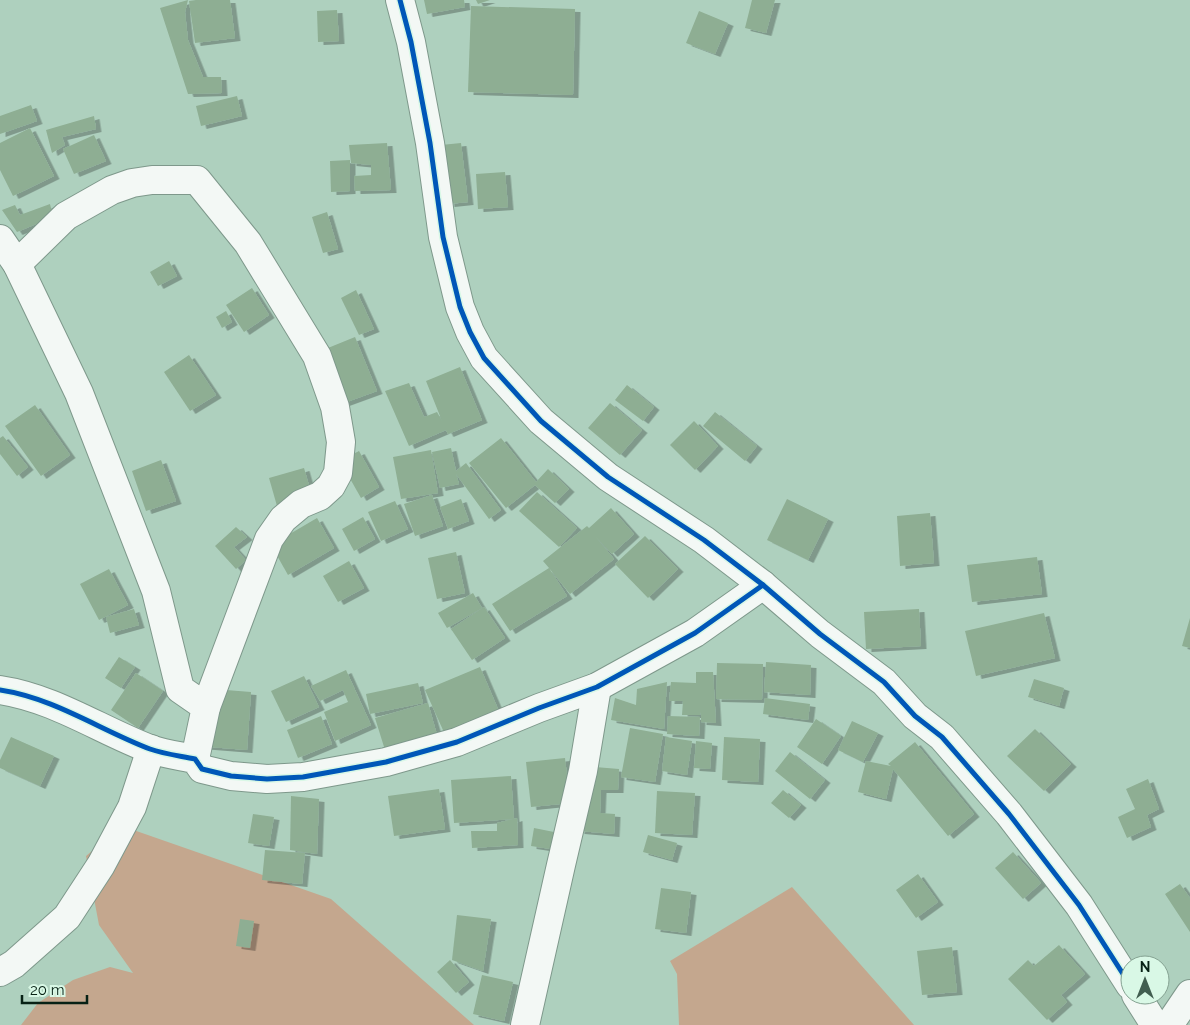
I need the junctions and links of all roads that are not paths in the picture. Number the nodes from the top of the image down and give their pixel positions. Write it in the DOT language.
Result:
graph roads {
  1 [pos="400,0"];
  2 [pos="0,239"];
  3 [pos="17,264"];
  4 [pos="763,585"];
  5 [pos="597,687"];
  6 [pos="0,690"];
  7 [pos="206,707"];
  8 [pos="151,749"];
  9 [pos="195,759"];
  10 [pos="1120,969"];
  11 [pos="0,972"];
  12 [pos="1190,994"];
  13 [pos="1142,1005"];
  14 [pos="525,1025"];
  15 [pos="1155,1025"];
  16 [pos="1169,1025"];
  1 -- 4 [label="street"];
  2 -- 3 [label="street"];
  3 -- 7 [label="street"];
  3 -- 7 [label="street"];
  4 -- 5 [label="street"];
  4 -- 10 [label="street"];
  5 -- 9 [label="street"];
  5 -- 14 [label="street"];
  6 -- 8 [label="street"];
  7 -- 9 [label="street"];
  8 -- 9 [label="street"];
  8 -- 11 [label="street"];
  12 -- 16 [label="street"];
  13 -- 15 [label="street"];
}
